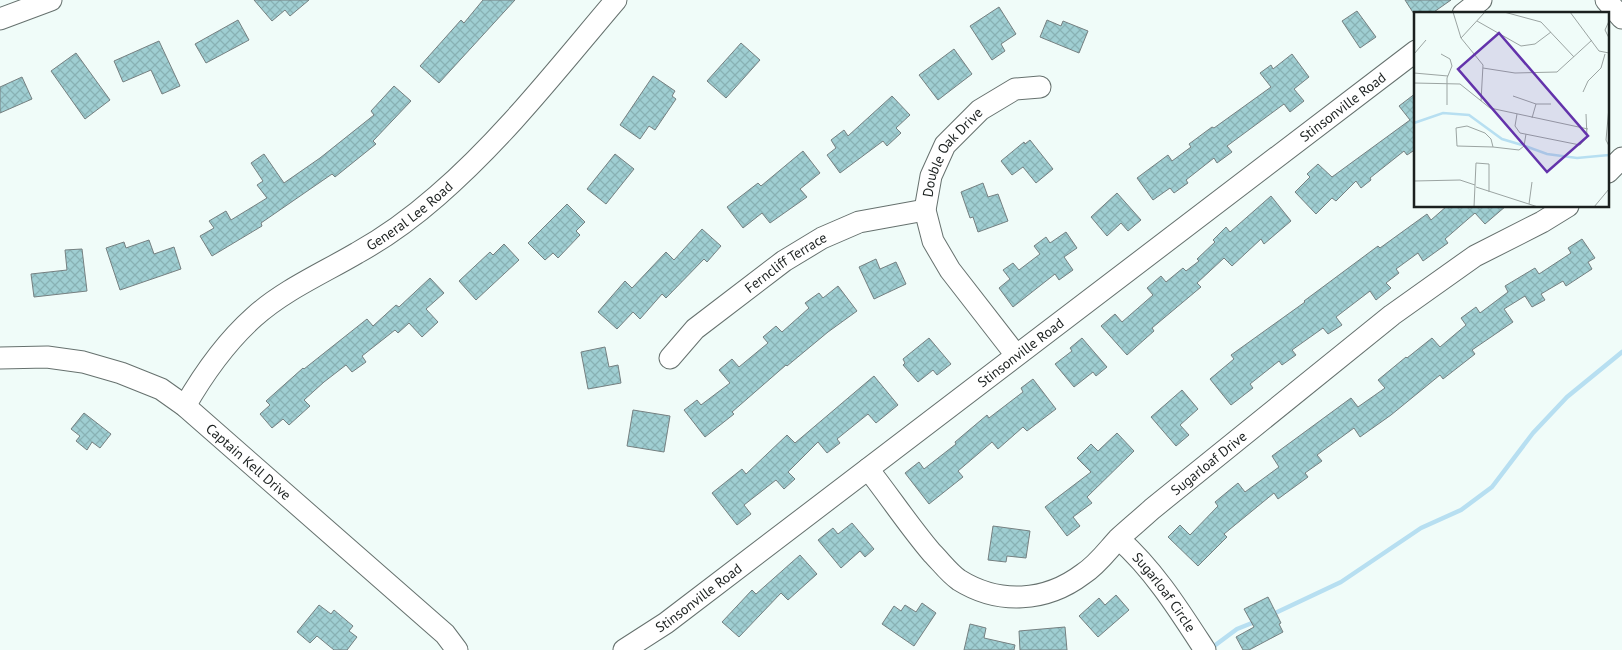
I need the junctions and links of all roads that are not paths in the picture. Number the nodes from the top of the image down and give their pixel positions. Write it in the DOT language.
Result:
graph roads {
  1 [pos="51,0"];
  2 [pos="616,0"];
  3 [pos="1481,0"];
  4 [pos="1606,0"];
  5 [pos="1466,12"];
  6 [pos="1622,18"];
  7 [pos="0,19"];
  8 [pos="1414,53"];
  9 [pos="1040,87"];
  10 [pos="1622,158"];
  11 [pos="1610,170"];
  12 [pos="1565,208"];
  13 [pos="925,210"];
  14 [pos="1016,355"];
  15 [pos="0,358"];
  16 [pos="670,358"];
  17 [pos="185,406"];
  18 [pos="868,469"];
  19 [pos="1119,539"];
  20 [pos="457,650"];
  21 [pos="624,650"];
  22 [pos="1205,650"];
  1 -- 7 [label="street"];
  2 -- 17 [label="street, General Lee Road"];
  3 -- 5 [label="street"];
  4 -- 6 [label="street"];
  8 -- 14 [label="street, Stinsonville Road"];
  9 -- 13 [label="street, Double Oak Drive"];
  10 -- 11 [label="street"];
  12 -- 19 [label="street, Sugarloaf Drive"];
  13 -- 14 [label="street, Double Oak Drive"];
  13 -- 16 [label="street, Ferncliff Terrace"];
  14 -- 18 [label="street, Stinsonville Road"];
  15 -- 17 [label="street, Captain Kell Drive"];
  17 -- 20 [label="street, Captain Kell Drive"];
  18 -- 19 [label="street, Sugarloaf Drive"];
  18 -- 21 [label="street, Stinsonville Road"];
  19 -- 22 [label="street, Sugarloaf Circle"];
}
